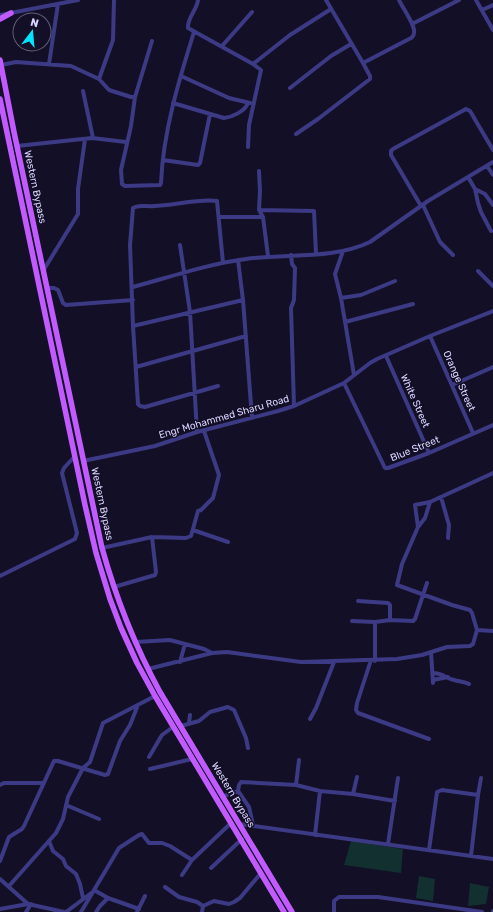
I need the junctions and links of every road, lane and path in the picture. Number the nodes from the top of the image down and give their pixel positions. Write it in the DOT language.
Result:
graph roads {
  1 [pos="78,0"];
  2 [pos="114,0"];
  3 [pos="198,0"];
  4 [pos="326,0"];
  5 [pos="399,0"];
  6 [pos="459,0"];
  7 [pos="476,0"];
  8 [pos="58,4"];
  9 [pos="493,5"];
  10 [pos="331,9"];
  11 [pos="482,10"];
  12 [pos="252,12"];
  13 [pos="11,13"];
  14 [pos="0,14"];
  15 [pos="0,19"];
  16 [pos="412,24"];
  17 [pos="493,30"];
  18 [pos="194,32"];
  19 [pos="152,41"];
  20 [pos="351,44"];
  21 [pos="222,46"];
  22 [pos="0,63"];
  23 [pos="363,63"];
  24 [pos="50,64"];
  25 [pos="253,64"];
  26 [pos="181,76"];
  27 [pos="99,80"];
  28 [pos="290,88"];
  29 [pos="83,91"];
  30 [pos="135,97"];
  31 [pos="0,99"];
  32 [pos="173,103"];
  33 [pos="248,103"];
  34 [pos="254,104"];
  35 [pos="210,114"];
  36 [pos="296,134"];
  37 [pos="93,138"];
  38 [pos="85,139"];
  39 [pos="126,142"];
  40 [pos="17,146"];
  41 [pos="248,147"];
  42 [pos="493,150"];
  43 [pos="163,160"];
  44 [pos="493,162"];
  45 [pos="487,166"];
  46 [pos="259,171"];
  47 [pos="493,175"];
  48 [pos="468,177"];
  49 [pos="475,190"];
  50 [pos="493,204"];
  51 [pos="422,205"];
  52 [pos="259,210"];
  53 [pos="220,217"];
  54 [pos="263,217"];
  55 [pos="491,231"];
  56 [pos="180,245"];
  57 [pos="343,251"];
  58 [pos="316,254"];
  59 [pos="291,255"];
  60 [pos="453,255"];
  61 [pos="268,256"];
  62 [pos="238,260"];
  63 [pos="223,263"];
  64 [pos="43,271"];
  65 [pos="478,271"];
  66 [pos="184,273"];
  67 [pos="395,281"];
  68 [pos="493,286"];
  69 [pos="133,287"];
  70 [pos="47,288"];
  71 [pos="341,298"];
  72 [pos="133,300"];
  73 [pos="243,300"];
  74 [pos="413,304"];
  75 [pos="493,311"];
  76 [pos="190,312"];
  77 [pos="345,322"];
  78 [pos="133,326"];
  79 [pos="246,336"];
  80 [pos="430,336"];
  81 [pos="192,350"];
  82 [pos="386,356"];
  83 [pos="136,367"];
  84 [pos="493,367"];
  85 [pos="354,375"];
  86 [pos="344,383"];
  87 [pos="452,385"];
  88 [pos="218,386"];
  89 [pos="194,392"];
  90 [pos="294,406"];
  91 [pos="252,418"];
  92 [pos="493,425"];
  93 [pos="204,431"];
  94 [pos="197,432"];
  95 [pos="473,433"];
  96 [pos="429,453"];
  97 [pos="75,456"];
  98 [pos="84,461"];
  99 [pos="493,473"];
  100 [pos="440,497"];
  101 [pos="430,502"];
  102 [pos="418,527"];
  103 [pos="194,530"];
  104 [pos="152,537"];
  105 [pos="448,538"];
  106 [pos="228,542"];
  107 [pos="102,548"];
  108 [pos="0,576"];
  109 [pos="427,583"];
  110 [pos="114,587"];
  111 [pos="423,594"];
  112 [pos="358,601"];
  113 [pos="390,620"];
  114 [pos="352,621"];
  115 [pos="375,622"];
  116 [pos="478,630"];
  117 [pos="493,631"];
  118 [pos="135,642"];
  119 [pos="185,644"];
  120 [pos="431,652"];
  121 [pos="212,654"];
  122 [pos="373,660"];
  123 [pos="180,662"];
  124 [pos="334,662"];
  125 [pos="148,669"];
  126 [pos="433,673"];
  127 [pos="448,677"];
  128 [pos="470,684"];
  129 [pos="155,696"];
  130 [pos="138,705"];
  131 [pos="190,715"];
  132 [pos="310,719"];
  133 [pos="189,723"];
  134 [pos="181,726"];
  135 [pos="173,727"];
  136 [pos="429,739"];
  137 [pos="248,748"];
  138 [pos="149,757"];
  139 [pos="192,758"];
  140 [pos="299,760"];
  141 [pos="203,763"];
  142 [pos="197,767"];
  143 [pos="83,768"];
  144 [pos="150,769"];
  145 [pos="357,777"];
  146 [pos="398,778"];
  147 [pos="481,778"];
  148 [pos="44,783"];
  149 [pos="0,785"];
  150 [pos="296,785"];
  151 [pos="238,791"];
  152 [pos="320,791"];
  153 [pos="353,794"];
  154 [pos="478,795"];
  155 [pos="224,796"];
  156 [pos="395,801"];
  157 [pos="66,805"];
  158 [pos="99,819"];
  159 [pos="231,823"];
  160 [pos="240,824"];
  161 [pos="253,825"];
  162 [pos="315,835"];
  163 [pos="242,839"];
  164 [pos="49,842"];
  165 [pos="388,844"];
  166 [pos="430,850"];
  167 [pos="471,856"];
  168 [pos="493,859"];
  169 [pos="192,860"];
  170 [pos="0,861"];
  171 [pos="211,868"];
  172 [pos="261,873"];
  173 [pos="182,875"];
  174 [pos="0,879"];
  175 [pos="9,886"];
  176 [pos="165,887"];
  177 [pos="94,890"];
  178 [pos="145,896"];
  179 [pos="83,898"];
  180 [pos="108,898"];
  181 [pos="29,904"];
  182 [pos="203,906"];
  183 [pos="0,909"];
  184 [pos="51,910"];
  185 [pos="138,911"];
  186 [pos="26,912"];
  187 [pos="65,912"];
  188 [pos="81,912"];
  189 [pos="96,912"];
  190 [pos="202,912"];
  191 [pos="284,912"];
  192 [pos="292,912"];
  193 [pos="334,912"];
  194 [pos="482,912"];
  1 -- 8 [label="street"];
  2 -- 27 [label="street"];
  3 -- 18 [label="street"];
  4 -- 10 [label="street"];
  5 -- 16 [label="street"];
  6 -- 16 [label="street"];
  7 -- 11 [label="street"];
  8 -- 13 [label="street"];
  8 -- 24 [label="street"];
  9 -- 11 [label="street"];
  10 -- 20 [label="street"];
  10 -- 25 [label="street"];
  11 -- 17 [label="street"];
  12 -- 21 [label="street"];
  13 -- 14 [label="main road"];
  13 -- 15 [label="main road"];
  16 -- 23 [label="street"];
  18 -- 21 [label="street"];
  18 -- 26 [label="street"];
  19 -- 30 [label="street"];
  20 -- 23 [label="street"];
  20 -- 28 [label="street"];
  21 -- 25 [label="street"];
  22 -- 24 [label="street"];
  22 -- 40 [label="main road, Western Bypass"];
  23 -- 36 [label="street"];
  24 -- 27 [label="street"];
  25 -- 34 [label="street"];
  26 -- 32 [label="street"];
  26 -- 33 [label="street"];
  27 -- 30 [label="street"];
  29 -- 37 [label="street"];
  30 -- 39 [label="street"];
  31 -- 97 [label="main road, Western Bypass"];
  32 -- 35 [label="street"];
  32 -- 43 [label="street"];
  33 -- 34 [label="street"];
  33 -- 35 [label="street"];
  34 -- 41 [label="street"];
  35 -- 43 [label="street"];
  37 -- 38 [label="street"];
  37 -- 39 [label="street"];
  38 -- 40 [label="street"];
  38 -- 64 [label="street"];
  39 -- 43 [label="street"];
  40 -- 64 [label="main road, Western Bypass"];
  42 -- 51 [label="street"];
  44 -- 45 [label="street"];
  45 -- 47 [label="street"];
  45 -- 48 [label="street"];
  46 -- 52 [label="street"];
  48 -- 49 [label="street"];
  48 -- 51 [label="street"];
  49 -- 50 [label="street"];
  49 -- 55 [label="street"];
  51 -- 57 [label="street"];
  51 -- 60 [label="street"];
  52 -- 54 [label="street"];
  52 -- 58 [label="street"];
  53 -- 54 [label="street"];
  53 -- 63 [label="street"];
  53 -- 69 [label="street"];
  54 -- 61 [label="street"];
  56 -- 66 [label="street"];
  57 -- 58 [label="street"];
  57 -- 71 [label="street"];
  58 -- 59 [label="street"];
  59 -- 61 [label="street"];
  59 -- 90 [label="street"];
  61 -- 62 [label="street"];
  62 -- 63 [label="street"];
  62 -- 73 [label="street"];
  63 -- 66 [label="street"];
  64 -- 70 [label="main road, Western Bypass"];
  65 -- 68 [label="street"];
  66 -- 69 [label="street"];
  66 -- 76 [label="street"];
  67 -- 71 [label="street"];
  69 -- 72 [label="street"];
  70 -- 72 [label="street"];
  70 -- 98 [label="main road, Western Bypass"];
  71 -- 77 [label="street"];
  72 -- 78 [label="street"];
  73 -- 76 [label="street"];
  73 -- 79 [label="street"];
  74 -- 77 [label="street"];
  75 -- 80 [label="street, Engr Mohammed Sharu Road"];
  76 -- 78 [label="street"];
  76 -- 81 [label="street"];
  77 -- 85 [label="street"];
  78 -- 83 [label="street"];
  79 -- 81 [label="street"];
  79 -- 91 [label="street"];
  80 -- 82 [label="street, Engr Mohammed Sharu Road"];
  80 -- 87 [label="street, Orange Street"];
  81 -- 83 [label="street"];
  81 -- 89 [label="street"];
  82 -- 85 [label="street, Engr Mohammed Sharu Road"];
  82 -- 96 [label="street, White Street"];
  83 -- 89 [label="street"];
  84 -- 87 [label="street"];
  85 -- 86 [label="street, Engr Mohammed Sharu Road"];
  86 -- 90 [label="street, Engr Mohammed Sharu Road"];
  86 -- 96 [label="street, Blue Street"];
  87 -- 95 [label="street, Orange Street"];
  88 -- 89 [label="street"];
  89 -- 94 [label="street"];
  90 -- 91 [label="street, Engr Mohammed Sharu Road"];
  91 -- 93 [label="street, Engr Mohammed Sharu Road"];
  92 -- 95 [label="street, Blue Street"];
  93 -- 94 [label="street, Engr Mohammed Sharu Road"];
  93 -- 103 [label="street"];
  94 -- 98 [label="street, Engr Mohammed Sharu Road"];
  95 -- 96 [label="street, Blue Street"];
  97 -- 108 [label="street"];
  97 -- 129 [label="main road, Western Bypass"];
  98 -- 107 [label="main road, Western Bypass"];
  99 -- 100 [label="street"];
  100 -- 101 [label="street"];
  100 -- 105 [label="street"];
  101 -- 102 [label="street"];
  101 -- 102 [label="street"];
  102 -- 111 [label="street"];
  103 -- 104 [label="street"];
  103 -- 106 [label="street"];
  104 -- 107 [label="street"];
  104 -- 110 [label="street"];
  107 -- 110 [label="main road, Western Bypass"];
  109 -- 111 [label="street"];
  110 -- 118 [label="main road, Western Bypass"];
  111 -- 113 [label="street"];
  111 -- 116 [label="street"];
  112 -- 113 [label="street"];
  113 -- 115 [label="street"];
  114 -- 115 [label="street"];
  115 -- 122 [label="street"];
  116 -- 117 [label="street"];
  116 -- 120 [label="street"];
  118 -- 119 [label="street"];
  118 -- 125 [label="main road, Western Bypass"];
  119 -- 121 [label="street"];
  119 -- 123 [label="street"];
  120 -- 122 [label="street"];
  120 -- 126 [label="street"];
  121 -- 123 [label="street"];
  121 -- 124 [label="street"];
  122 -- 124 [label="street"];
  122 -- 136 [label="street"];
  123 -- 125 [label="street"];
  124 -- 132 [label="street"];
  125 -- 134 [label="main road, Western Bypass"];
  126 -- 127 [label="street"];
  126 -- 127 [label="street"];
  127 -- 128 [label="street"];
  129 -- 130 [label="street"];
  129 -- 135 [label="main road, Western Bypass"];
  130 -- 143 [label="street"];
  130 -- 143 [label="street"];
  131 -- 133 [label="street"];
  133 -- 134 [label="street"];
  133 -- 137 [label="street"];
  134 -- 141 [label="main road, Western Bypass"];
  135 -- 138 [label="street"];
  135 -- 139 [label="main road, Western Bypass"];
  139 -- 142 [label="main road, Western Bypass"];
  139 -- 144 [label="street"];
  140 -- 150 [label="street"];
  141 -- 142 [label="main road"];
  141 -- 155 [label="main road, Western Bypass"];
  142 -- 159 [label="main road, Western Bypass"];
  143 -- 148 [label="street"];
  143 -- 157 [label="street"];
  145 -- 153 [label="street"];
  146 -- 156 [label="street"];
  147 -- 154 [label="street"];
  148 -- 149 [label="street"];
  148 -- 170 [label="street"];
  150 -- 151 [label="street"];
  150 -- 152 [label="street"];
  151 -- 155 [label="street"];
  151 -- 161 [label="street"];
  152 -- 153 [label="street"];
  152 -- 162 [label="street"];
  153 -- 156 [label="street"];
  154 -- 166 [label="street"];
  154 -- 167 [label="street"];
  155 -- 160 [label="main road, Western Bypass"];
  156 -- 165 [label="street"];
  157 -- 158 [label="street"];
  157 -- 164 [label="street"];
  159 -- 163 [label="main road, Western Bypass"];
  159 -- 169 [label="street"];
  160 -- 161 [label="street"];
  160 -- 192 [label="main road, Western Bypass"];
  161 -- 162 [label="street"];
  162 -- 165 [label="street"];
  163 -- 171 [label="street"];
  163 -- 172 [label="main road, Western Bypass"];
  164 -- 175 [label="street"];
  164 -- 179 [label="street"];
  165 -- 166 [label="street"];
  166 -- 167 [label="street"];
  167 -- 168 [label="street"];
  169 -- 173 [label="street"];
  169 -- 177 [label="street"];
  172 -- 182 [label="street"];
  172 -- 191 [label="main road, Western Bypass"];
  174 -- 175 [label="street"];
  175 -- 181 [label="street"];
  176 -- 182 [label="street"];
  177 -- 179 [label="street"];
  177 -- 180 [label="street"];
  177 -- 188 [label="street"];
  178 -- 185 [label="street"];
  179 -- 187 [label="street"];
  180 -- 185 [label="street"];
  180 -- 189 [label="street"];
  181 -- 183 [label="street"];
  181 -- 184 [label="street"];
  181 -- 186 [label="street"];
  182 -- 190 [label="street"];
  184 -- 187 [label="street"];
  193 -- 194 [label="street"];
}
